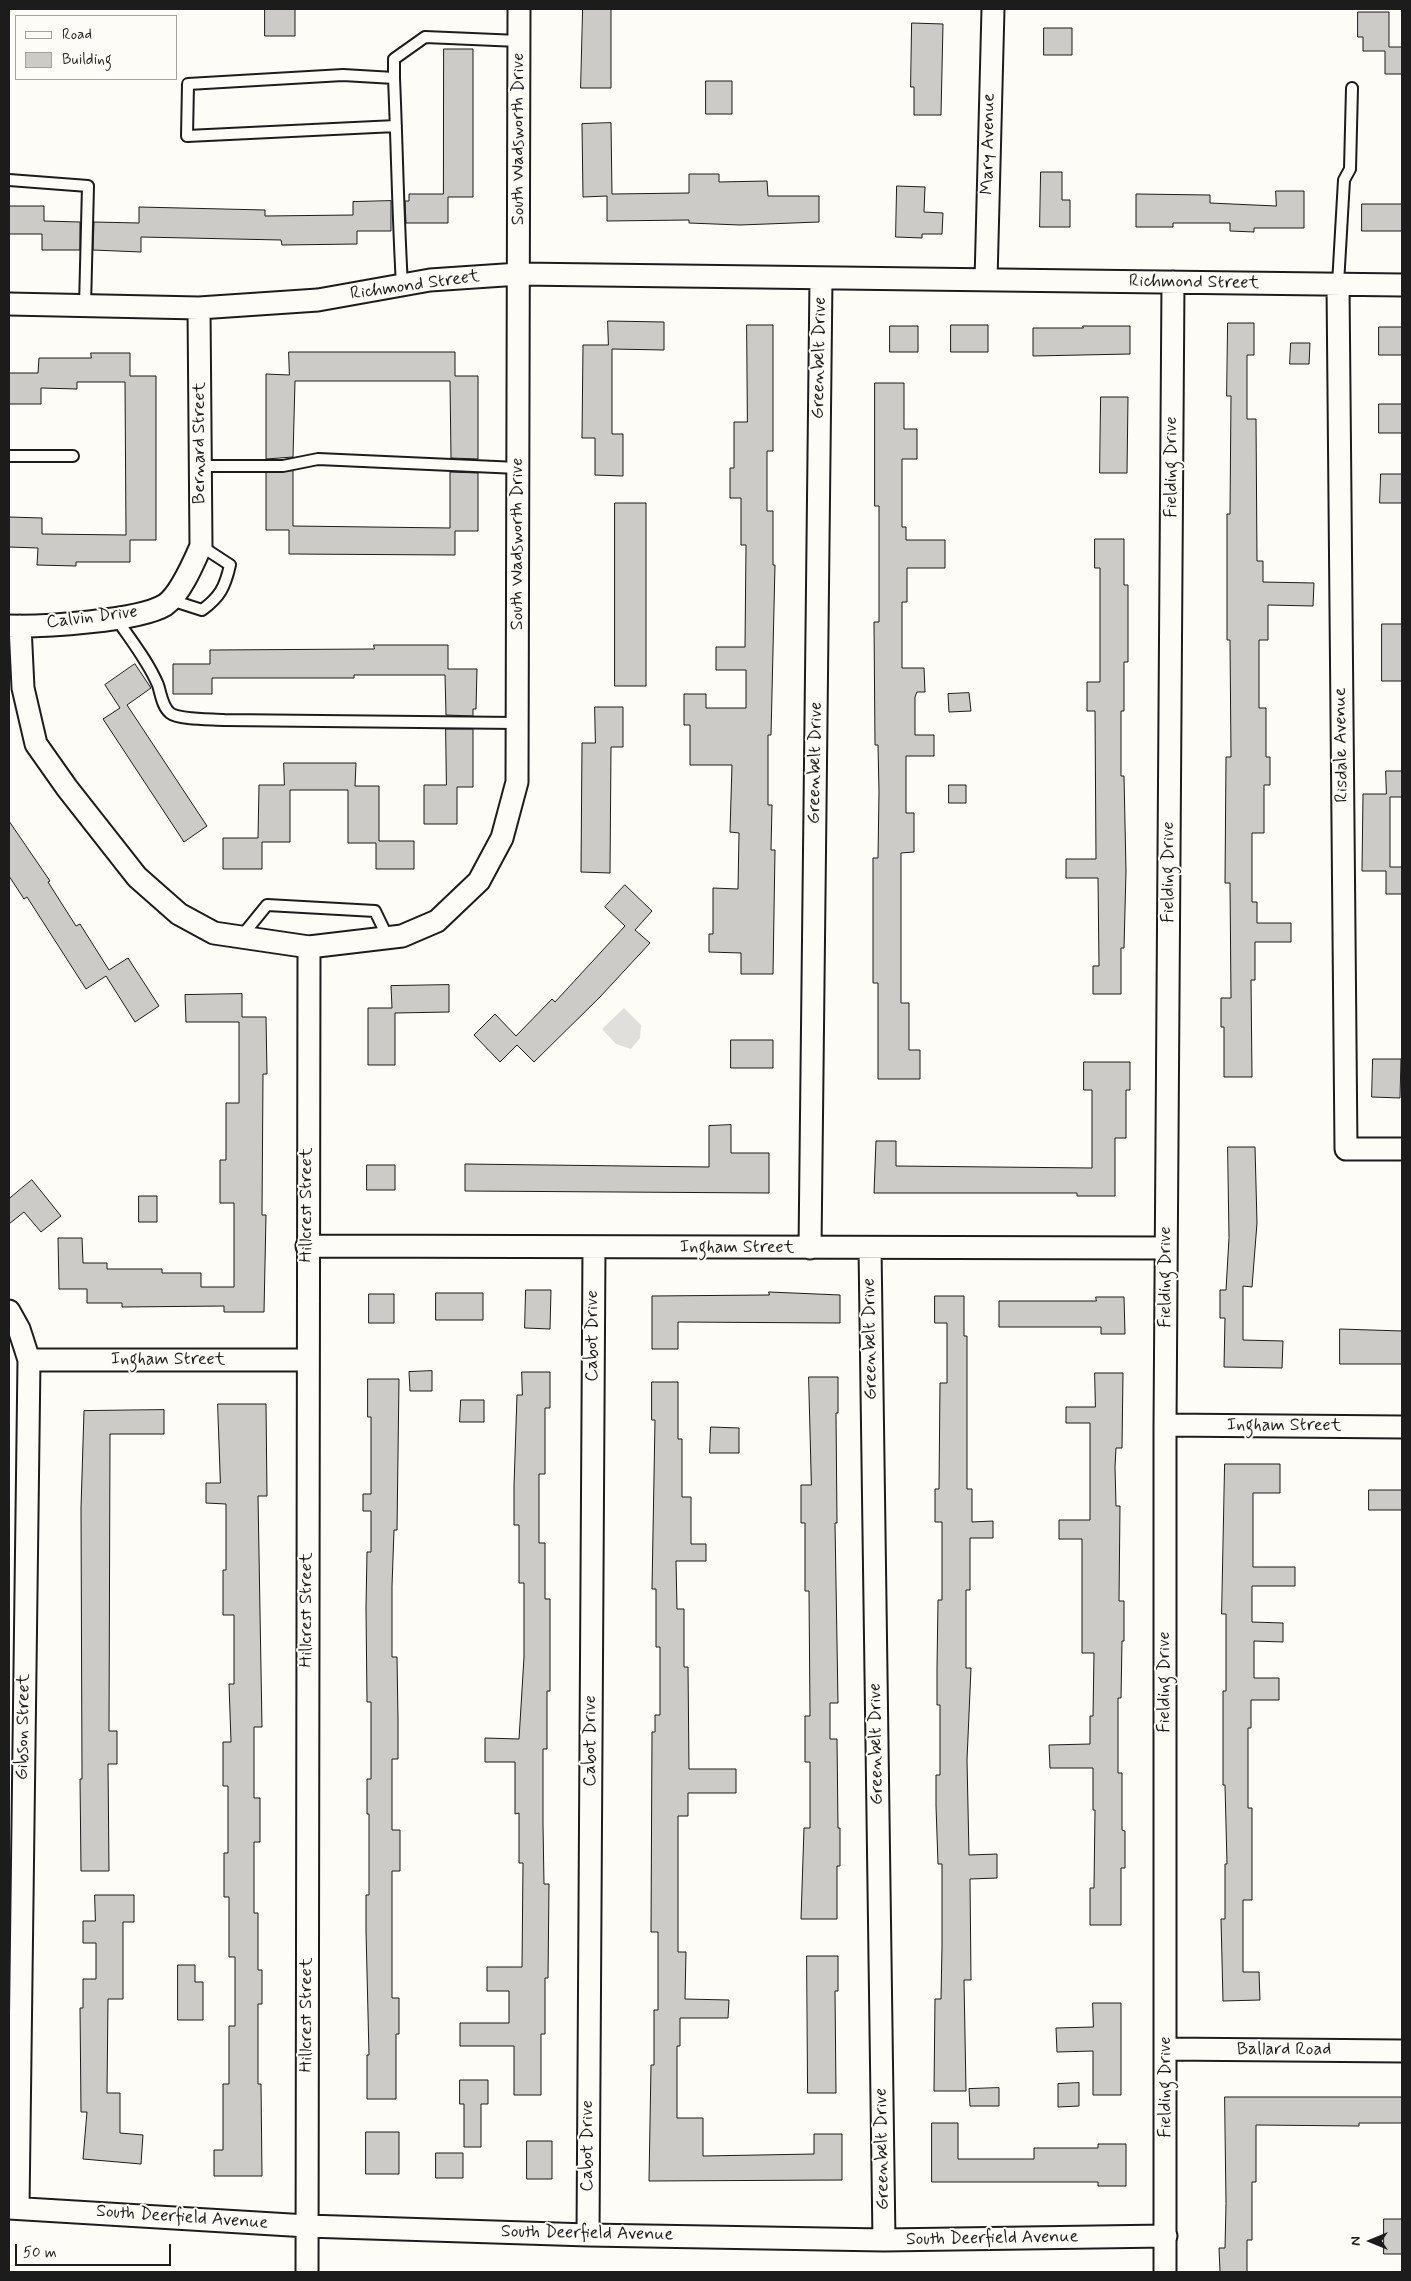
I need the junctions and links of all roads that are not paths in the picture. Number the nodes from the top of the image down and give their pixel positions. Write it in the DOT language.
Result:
graph roads {
  1 [pos="519,9"];
  2 [pos="993,9"];
  3 [pos="519,41"];
  4 [pos="394,78"];
  5 [pos="1352,88"];
  6 [pos="396,126"];
  7 [pos="9,180"];
  8 [pos="519,274"];
  9 [pos="821,278"];
  10 [pos="986,280"];
  11 [pos="1173,282"];
  12 [pos="1338,284"];
  13 [pos="402,285"];
  14 [pos="1402,285"];
  15 [pos="9,304"];
  16 [pos="85,306"];
  17 [pos="199,308"];
  18 [pos="9,456"];
  19 [pos="73,456"];
  20 [pos="200,466"];
  21 [pos="518,468"];
  22 [pos="200,546"];
  23 [pos="189,575"];
  24 [pos="170,599"];
  25 [pos="116,618"];
  26 [pos="14,626"];
  27 [pos="517,723"];
  28 [pos="241,937"];
  29 [pos="388,938"];
  30 [pos="308,947"];
  31 [pos="1402,1149"];
  32 [pos="307,1246"];
  33 [pos="594,1247"];
  34 [pos="810,1248"];
  35 [pos="870,1248"];
  36 [pos="1166,1248"];
  37 [pos="9,1311"];
  38 [pos="29,1360"];
  39 [pos="307,1360"];
  40 [pos="1165,1425"];
  41 [pos="1402,1426"];
  42 [pos="1166,2049"];
  43 [pos="1402,2051"];
  44 [pos="14,2208"];
  45 [pos="307,2226"];
  46 [pos="588,2235"];
  47 [pos="1166,2236"];
  48 [pos="884,2240"];
  49 [pos="307,2272"];
  50 [pos="1165,2272"];
  1 -- 3 [label="street, South Wadsworth Drive"];
  2 -- 10 [label="street, Mary Avenue"];
  3 -- 4 [label="lane"];
  3 -- 8 [label="street, South Wadsworth Drive"];
  4 -- 6 [label="lane"];
  4 -- 6 [label="lane"];
  5 -- 12 [label="lane"];
  6 -- 13 [label="lane"];
  7 -- 16 [label="lane"];
  8 -- 9 [label="street, Richmond Street"];
  8 -- 13 [label="street, Richmond Street"];
  8 -- 21 [label="street, South Wadsworth Drive"];
  9 -- 10 [label="street, Richmond Street"];
  9 -- 34 [label="street, Greenbelt Drive"];
  10 -- 11 [label="street, Richmond Street"];
  11 -- 12 [label="street, Richmond Street"];
  11 -- 36 [label="street, Fielding Drive"];
  12 -- 14 [label="street, Richmond Street"];
  12 -- 31 [label="street, Risdale Avenue"];
  13 -- 17 [label="street, Richmond Street"];
  15 -- 16 [label="street, Richmond Street"];
  16 -- 17 [label="street, Richmond Street"];
  17 -- 20 [label="street, Bernard Street"];
  18 -- 19 [label="lane"];
  20 -- 21 [label="lane"];
  20 -- 22 [label="street, Bernard Street"];
  21 -- 27 [label="street, South Wadsworth Drive"];
  22 -- 23 [label="street, Bernard Street"];
  22 -- 24 [label="lane"];
  23 -- 24 [label="street, Calvin Drive"];
  24 -- 25 [label="street, Calvin Drive"];
  25 -- 26 [label="street, Calvin Drive"];
  25 -- 27 [label="lane"];
  26 -- 28 [label="street, South Wadsworth Drive"];
  27 -- 29 [label="street, South Wadsworth Drive"];
  28 -- 29 [label="lane"];
  28 -- 30 [label="street, South Wadsworth Drive"];
  29 -- 30 [label="street, South Wadsworth Drive"];
  30 -- 32 [label="street, Hillcrest Street"];
  32 -- 33 [label="street, Ingham Street"];
  32 -- 39 [label="street, Hillcrest Street"];
  33 -- 34 [label="street, Ingham Street"];
  33 -- 46 [label="street, Cabot Drive"];
  34 -- 35 [label="street, Ingham Street"];
  35 -- 36 [label="street, Ingham Street"];
  35 -- 48 [label="street, Greenbelt Drive"];
  36 -- 40 [label="street, Fielding Drive"];
  37 -- 38 [label="street, Gibson Street"];
  38 -- 39 [label="street, Ingham Street"];
  38 -- 44 [label="street, Gibson Street"];
  39 -- 45 [label="street, Hillcrest Street"];
  40 -- 41 [label="street, Ingham Street"];
  40 -- 42 [label="street, Fielding Drive"];
  42 -- 43 [label="street, Ballard Road"];
  42 -- 47 [label="street, Fielding Drive"];
  44 -- 45 [label="street, South Deerfield Avenue"];
  45 -- 46 [label="street, South Deerfield Avenue"];
  45 -- 49 [label="street, Hillcrest Street"];
  46 -- 48 [label="street, South Deerfield Avenue"];
  47 -- 48 [label="street, South Deerfield Avenue"];
  47 -- 50 [label="street, Fielding Drive"];
}
